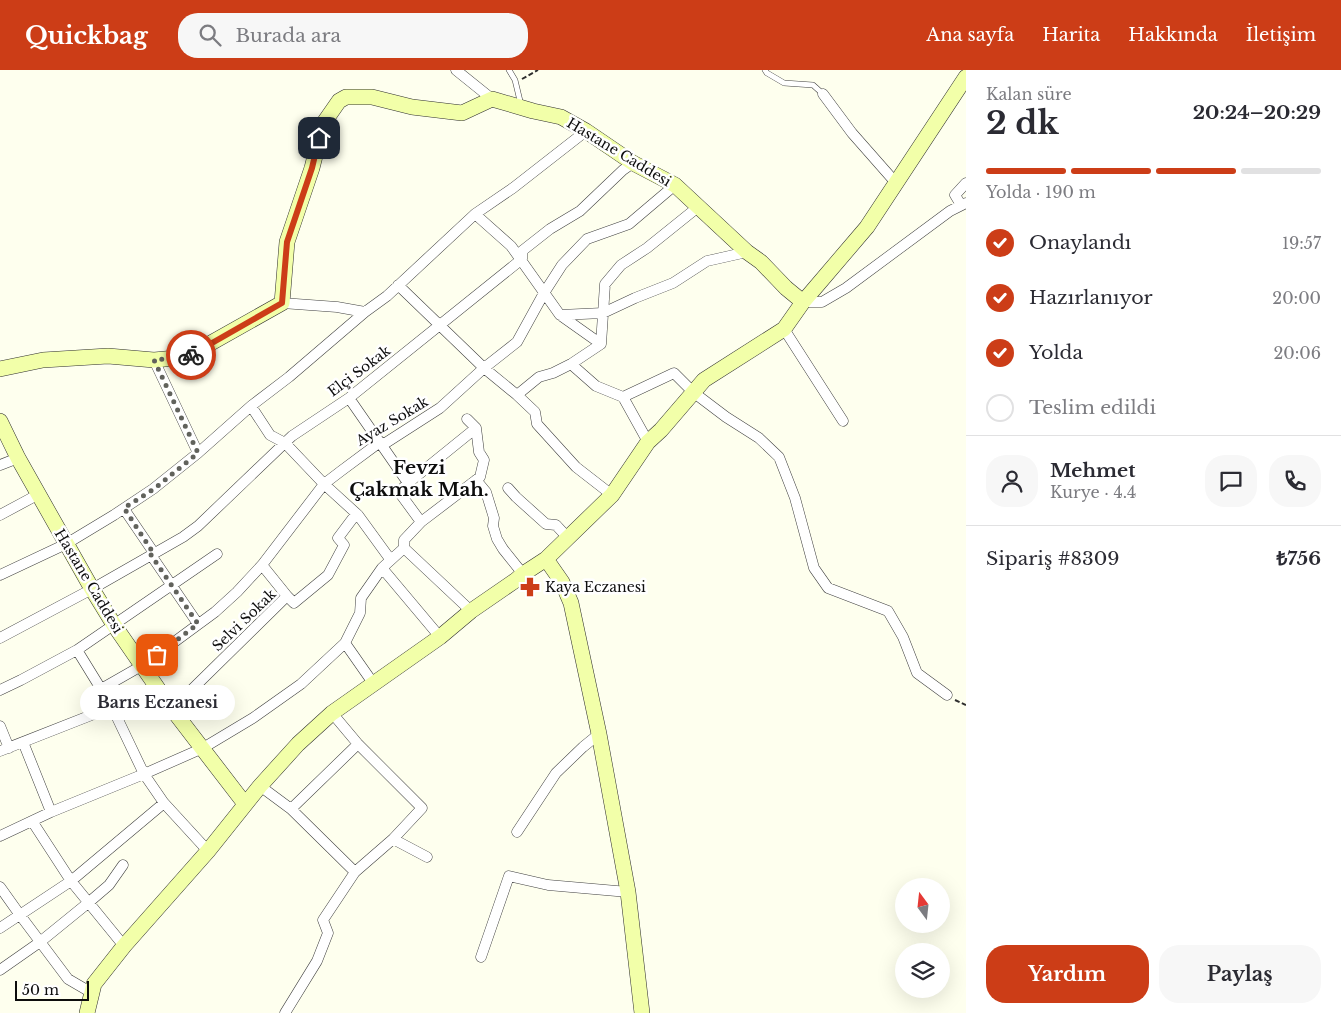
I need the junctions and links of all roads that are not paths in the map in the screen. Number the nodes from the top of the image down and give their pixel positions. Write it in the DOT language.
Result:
graph roads {
  1 [pos="456,70"];
  2 [pos="509,70"];
  3 [pos="765,70"];
  4 [pos="966,77"];
  5 [pos="823,94"];
  6 [pos="492,99"];
  7 [pos="521,108"];
  8 [pos="586,131"];
  9 [pos="633,163"];
  10 [pos="896,183"];
  11 [pos="966,183"];
  12 [pos="675,185"];
  13 [pos="964,204"];
  14 [pos="698,207"];
  15 [pos="475,214"];
  16 [pos="747,252"];
  17 [pos="522,259"];
  18 [pos="398,285"];
  19 [pos="544,293"];
  20 [pos="803,302"];
  21 [pos="282,303"];
  22 [pos="365,312"];
  23 [pos="603,313"];
  24 [pos="560,315"];
  25 [pos="439,325"];
  26 [pos="784,329"];
  27 [pos="601,344"];
  28 [pos="154,360"];
  29 [pos="571,364"];
  30 [pos="484,368"];
  31 [pos="0,369"];
  32 [pos="693,392"];
  33 [pos="517,394"];
  34 [pos="623,397"];
  35 [pos="349,398"];
  36 [pos="251,406"];
  37 [pos="467,419"];
  38 [pos="0,421"];
  39 [pos="843,421"];
  40 [pos="476,428"];
  41 [pos="380,442"];
  42 [pos="648,442"];
  43 [pos="285,443"];
  44 [pos="198,453"];
  45 [pos="18,458"];
  46 [pos="0,465"];
  47 [pos="476,480"];
  48 [pos="408,483"];
  49 [pos="324,484"];
  50 [pos="508,488"];
  51 [pos="39,494"];
  52 [pos="612,495"];
  53 [pos="124,508"];
  54 [pos="356,514"];
  55 [pos="0,515"];
  56 [pos="421,522"];
  57 [pos="568,538"];
  58 [pos="66,544"];
  59 [pos="404,548"];
  60 [pos="152,554"];
  61 [pos="218,554"];
  62 [pos="390,559"];
  63 [pos="546,559"];
  64 [pos="262,565"];
  65 [pos="382,568"];
  66 [pos="523,574"];
  67 [pos="0,575"];
  68 [pos="171,586"];
  69 [pos="92,589"];
  70 [pos="287,596"];
  71 [pos="471,611"];
  72 [pos="198,624"];
  73 [pos="114,625"];
  74 [pos="440,637"];
  75 [pos="0,638"];
  76 [pos="345,643"];
  77 [pos="77,650"];
  78 [pos="143,665"];
  79 [pos="373,683"];
  80 [pos="101,689"];
  81 [pos="0,690"];
  82 [pos="947,695"];
  83 [pos="112,707"];
  84 [pos="172,709"];
  85 [pos="332,713"];
  86 [pos="0,726"];
  87 [pos="599,734"];
  88 [pos="23,742"];
  89 [pos="358,744"];
  90 [pos="203,748"];
  91 [pos="5,749"];
  92 [pos="144,774"];
  93 [pos="260,786"];
  94 [pos="164,803"];
  95 [pos="245,804"];
  96 [pos="291,809"];
  97 [pos="51,812"];
  98 [pos="32,821"];
  99 [pos="517,832"];
  100 [pos="0,836"];
  101 [pos="393,839"];
  102 [pos="208,851"];
  103 [pos="427,857"];
  104 [pos="124,865"];
  105 [pos="355,872"];
  106 [pos="71,881"];
  107 [pos="0,887"];
  108 [pos="628,892"];
  109 [pos="88,903"];
  110 [pos="20,915"];
  111 [pos="0,928"];
  112 [pos="40,942"];
  113 [pos="124,946"];
  114 [pos="481,957"];
  115 [pos="0,970"];
  116 [pos="92,993"];
  117 [pos="87,1013"];
  118 [pos="284,1013"];
  119 [pos="642,1013"];
  1 -- 6 [label="street"];
  2 -- 7 [label="lane"];
  3 -- 5 [label="lane"];
  4 -- 10 [label="street"];
  5 -- 10 [label="street"];
  6 -- 7 [label="street, Hastane Caddesi"];
  6 -- 21 [label="street"];
  7 -- 8 [label="street, Hastane Caddesi"];
  8 -- 9 [label="street, Hastane Caddesi"];
  8 -- 15 [label="street"];
  9 -- 12 [label="street, Hastane Caddesi"];
  9 -- 17 [label="street, Elçi Sokak"];
  10 -- 20 [label="street"];
  11 -- 13 [label="street"];
  12 -- 14 [label="street, Hastane Caddesi"];
  12 -- 19 [label="street, Ayaz Sokak"];
  13 -- 20 [label="street"];
  14 -- 16 [label="street, Hastane Caddesi"];
  14 -- 23 [label="street"];
  15 -- 17 [label="street"];
  15 -- 18 [label="street"];
  16 -- 20 [label="street, Hastane Caddesi"];
  16 -- 23 [label="street"];
  17 -- 19 [label="street"];
  17 -- 25 [label="street, Elçi Sokak"];
  18 -- 22 [label="street"];
  18 -- 25 [label="street"];
  19 -- 24 [label="street"];
  19 -- 30 [label="street, Ayaz Sokak"];
  20 -- 26 [label="street"];
  21 -- 22 [label="street"];
  21 -- 28 [label="street"];
  22 -- 36 [label="street"];
  23 -- 24 [label="street"];
  23 -- 27 [label="street"];
  24 -- 27 [label="street"];
  25 -- 30 [label="street"];
  25 -- 35 [label="street, Elçi Sokak"];
  26 -- 32 [label="street"];
  26 -- 39 [label="street"];
  27 -- 29 [label="street"];
  28 -- 31 [label="street"];
  28 -- 44 [label="street"];
  29 -- 33 [label="street"];
  29 -- 34 [label="street"];
  30 -- 33 [label="street"];
  30 -- 41 [label="street, Ayaz Sokak"];
  32 -- 34 [label="street"];
  32 -- 42 [label="street"];
  32 -- 82 [label="street"];
  33 -- 52 [label="street"];
  34 -- 42 [label="street"];
  35 -- 41 [label="street"];
  35 -- 43 [label="street, Elçi Sokak"];
  36 -- 43 [label="street"];
  36 -- 44 [label="street"];
  37 -- 40 [label="street"];
  38 -- 45 [label="street, Hastane Caddesi"];
  40 -- 47 [label="street"];
  40 -- 48 [label="street"];
  41 -- 48 [label="street"];
  41 -- 49 [label="street, Ayaz Sokak"];
  42 -- 52 [label="street"];
  43 -- 49 [label="street"];
  43 -- 60 [label="street, Elçi Sokak"];
  44 -- 53 [label="street"];
  45 -- 46 [label="street"];
  45 -- 51 [label="street, Hastane Caddesi"];
  47 -- 56 [label="street"];
  47 -- 66 [label="street"];
  48 -- 56 [label="street"];
  49 -- 54 [label="street"];
  49 -- 64 [label="street, Ayaz Sokak"];
  50 -- 57 [label="street"];
  51 -- 55 [label="street"];
  51 -- 58 [label="street, Hastane Caddesi"];
  52 -- 57 [label="street"];
  53 -- 58 [label="street"];
  53 -- 60 [label="street"];
  54 -- 62 [label="street"];
  54 -- 70 [label="street, Selvi Sokak"];
  56 -- 59 [label="street"];
  57 -- 63 [label="street"];
  58 -- 67 [label="street"];
  58 -- 69 [label="street, Hastane Caddesi"];
  59 -- 62 [label="street"];
  59 -- 71 [label="street"];
  60 -- 68 [label="street"];
  60 -- 69 [label="street, Elçi Sokak"];
  61 -- 68 [label="street"];
  62 -- 65 [label="street"];
  63 -- 66 [label="street"];
  63 -- 87 [label="street"];
  64 -- 70 [label="street"];
  64 -- 72 [label="street, Ayaz Sokak"];
  65 -- 74 [label="street"];
  65 -- 76 [label="street"];
  66 -- 71 [label="street"];
  68 -- 72 [label="street"];
  68 -- 73 [label="street"];
  69 -- 73 [label="street, Hastane Caddesi"];
  69 -- 75 [label="street, Elçi Sokak"];
  70 -- 84 [label="street, Selvi Sokak"];
  71 -- 74 [label="street"];
  72 -- 78 [label="street, Ayaz Sokak"];
  73 -- 77 [label="street"];
  73 -- 78 [label="street, Hastane Caddesi"];
  74 -- 79 [label="street"];
  76 -- 79 [label="street"];
  76 -- 90 [label="street"];
  77 -- 80 [label="street"];
  77 -- 81 [label="street"];
  78 -- 80 [label="street, Ayaz Sokak"];
  78 -- 84 [label="street, Hastane Caddesi"];
  79 -- 85 [label="street"];
  80 -- 83 [label="street"];
  83 -- 88 [label="street"];
  83 -- 92 [label="street"];
  84 -- 90 [label="street, Hastane Caddesi"];
  85 -- 89 [label="street"];
  85 -- 93 [label="street"];
  86 -- 91 [label="street"];
  87 -- 99 [label="street"];
  87 -- 108 [label="street"];
  88 -- 91 [label="street"];
  88 -- 97 [label="street"];
  89 -- 96 [label="street"];
  89 -- 101 [label="street"];
  90 -- 92 [label="street"];
  90 -- 95 [label="street, Hastane Caddesi"];
  92 -- 94 [label="street"];
  92 -- 97 [label="street"];
  93 -- 95 [label="street"];
  93 -- 96 [label="street"];
  94 -- 102 [label="street"];
  94 -- 106 [label="street"];
  95 -- 102 [label="street"];
  96 -- 105 [label="street"];
  97 -- 98 [label="street"];
  98 -- 100 [label="street"];
  98 -- 106 [label="street"];
  101 -- 103 [label="street"];
  101 -- 105 [label="street"];
  102 -- 113 [label="street"];
  104 -- 109 [label="street"];
  105 -- 118 [label="street"];
  106 -- 109 [label="street"];
  106 -- 110 [label="street"];
  107 -- 110 [label="street"];
  108 -- 114 [label="street"];
  108 -- 119 [label="street"];
  109 -- 112 [label="street"];
  109 -- 113 [label="street"];
  110 -- 111 [label="street"];
  110 -- 112 [label="street"];
  112 -- 115 [label="street"];
  112 -- 116 [label="street"];
  113 -- 116 [label="street"];
  116 -- 117 [label="street"];
}
